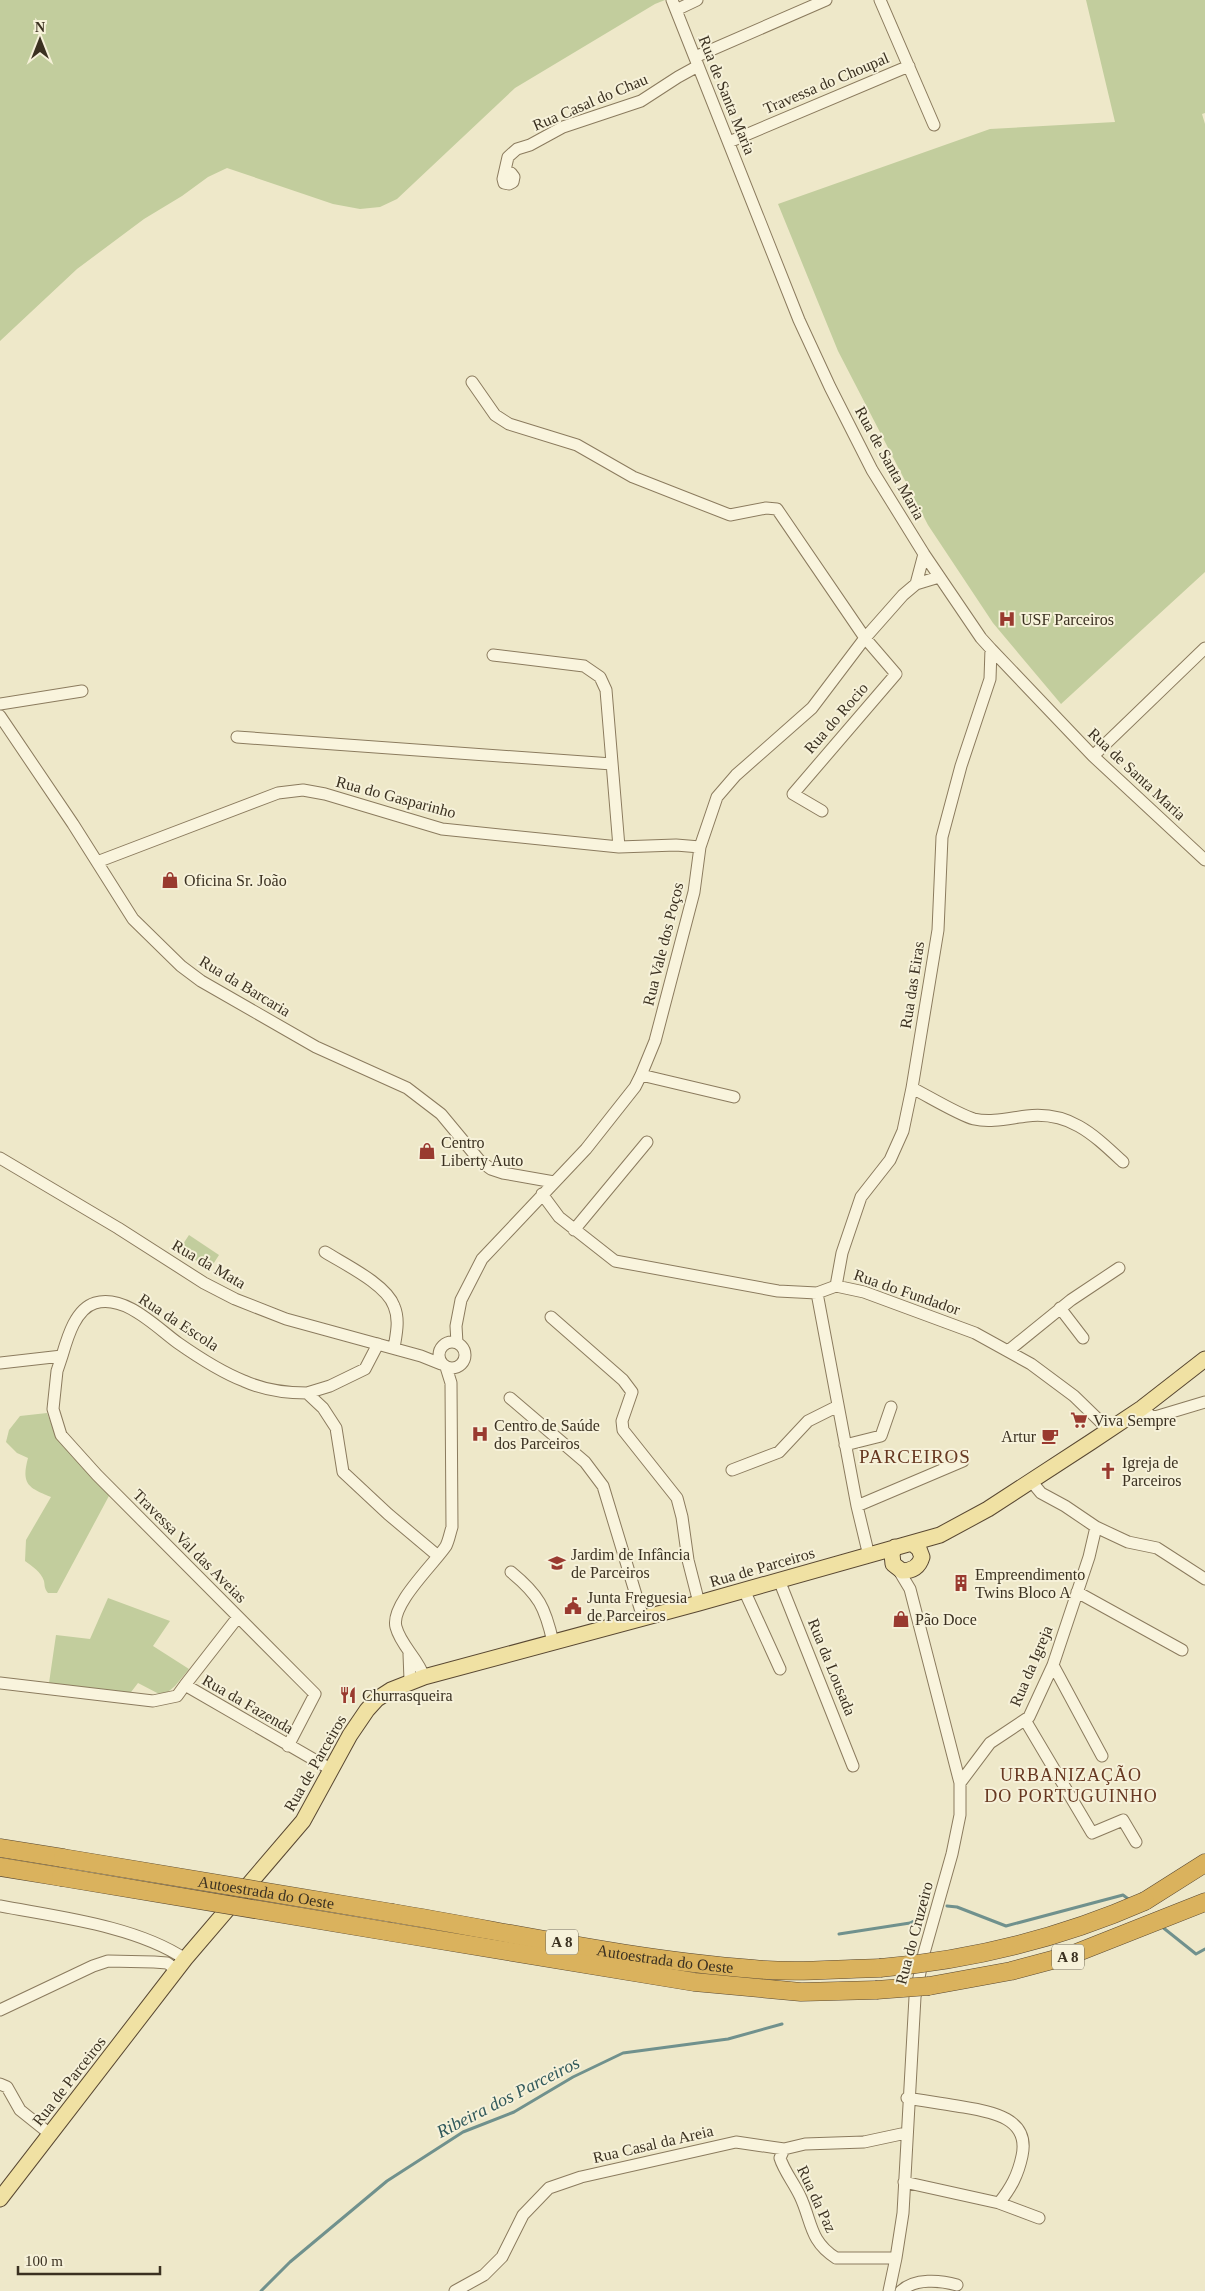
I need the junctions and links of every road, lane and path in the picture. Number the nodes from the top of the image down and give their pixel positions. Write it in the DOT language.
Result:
graph roads {
  1 [pos="697,0"];
  2 [pos="826,0"];
  3 [pos="880,0"];
  4 [pos="674,5"];
  5 [pos="696,62"];
  6 [pos="909,66"];
  7 [pos="934,125"];
  8 [pos="729,142"];
  9 [pos="505,173"];
  10 [pos="472,382"];
  11 [pos="924,554"];
  12 [pos="939,576"];
  13 [pos="916,584"];
  14 [pos="865,638"];
  15 [pos="1205,648"];
  16 [pos="991,649"];
  17 [pos="493,655"];
  18 [pos="1007,666"];
  19 [pos="990,679"];
  20 [pos="82,691"];
  21 [pos="0,704"];
  22 [pos="0,716"];
  23 [pos="237,737"];
  24 [pos="1093,756"];
  25 [pos="612,764"];
  26 [pos="822,811"];
  27 [pos="619,847"];
  28 [pos="700,847"];
  29 [pos="1205,860"];
  30 [pos="97,862"];
  31 [pos="641,1075"];
  32 [pos="912,1088"];
  33 [pos="734,1097"];
  34 [pos="647,1142"];
  35 [pos="0,1158"];
  36 [pos="1123,1162"];
  37 [pos="554,1182"];
  38 [pos="542,1194"];
  39 [pos="574,1230"];
  40 [pos="325,1252"];
  41 [pos="1119,1268"];
  42 [pos="836,1286"];
  43 [pos="817,1293"];
  44 [pos="1060,1308"];
  45 [pos="551,1317"];
  46 [pos="1083,1338"];
  47 [pos="378,1344"];
  48 [pos="448,1345"];
  49 [pos="394,1348"];
  50 [pos="1008,1351"];
  51 [pos="62,1356"];
  52 [pos="421,1356"];
  53 [pos="1205,1359"];
  54 [pos="0,1364"];
  55 [pos="444,1366"];
  56 [pos="459,1367"];
  57 [pos="451,1383"];
  58 [pos="307,1393"];
  59 [pos="510,1398"];
  60 [pos="1205,1402"];
  61 [pos="838,1406"];
  62 [pos="891,1407"];
  63 [pos="1142,1408"];
  64 [pos="1109,1430"];
  65 [pos="845,1445"];
  66 [pos="963,1461"];
  67 [pos="732,1470"];
  68 [pos="1031,1481"];
  69 [pos="857,1506"];
  70 [pos="1096,1527"];
  71 [pos="940,1535"];
  72 [pos="912,1543"];
  73 [pos="895,1547"];
  74 [pos="438,1556"];
  75 [pos="869,1556"];
  76 [pos="919,1562"];
  77 [pos="895,1566"];
  78 [pos="511,1572"];
  79 [pos="1205,1579"];
  80 [pos="780,1580"];
  81 [pos="910,1589"];
  82 [pos="744,1590"];
  83 [pos="1077,1592"];
  84 [pos="698,1603"];
  85 [pos="238,1617"];
  86 [pos="643,1618"];
  87 [pos="553,1642"];
  88 [pos="1182,1650"];
  89 [pos="1052,1666"];
  90 [pos="780,1669"];
  91 [pos="417,1679"];
  92 [pos="0,1683"];
  93 [pos="185,1685"];
  94 [pos="1025,1720"];
  95 [pos="288,1746"];
  96 [pos="1102,1756"];
  97 [pos="853,1766"];
  98 [pos="332,1770"];
  99 [pos="960,1783"];
  100 [pos="1136,1842"];
  101 [pos="0,1848"];
  102 [pos="1205,1863"];
  103 [pos="0,1867"];
  104 [pos="1194,1879"];
  105 [pos="1203,1903"];
  106 [pos="0,1906"];
  107 [pos="181,1964"];
  108 [pos="0,2010"];
  109 [pos="0,2084"];
  110 [pos="908,2098"];
  111 [pos="906,2133"];
  112 [pos="50,2134"];
  113 [pos="784,2149"];
  114 [pos="904,2182"];
  115 [pos="0,2199"];
  116 [pos="999,2204"];
  117 [pos="1039,2218"];
  118 [pos="896,2258"];
  119 [pos="957,2285"];
  120 [pos="455,2291"];
  121 [pos="889,2291"];
  122 [pos="901,2291"];
  1 -- 4 [label="street"];
  2 -- 5 [label="street"];
  3 -- 6 [label="street, Travessa do Choupal"];
  4 -- 5 [label="street, Rua de Santa Maria"];
  5 -- 8 [label="street, Rua de Santa Maria"];
  5 -- 9 [label="street, Rua Casal do Chau"];
  6 -- 7 [label="street, Travessa do Choupal"];
  6 -- 8 [label="street, Travessa do Choupal"];
  8 -- 11 [label="street, Rua de Santa Maria"];
  10 -- 14 [label="street"];
  11 -- 12 [label="street, Rua de Santa Maria"];
  11 -- 13 [label="street"];
  12 -- 13 [label="street, Rua Vale dos Poços"];
  12 -- 16 [label="street, Rua de Santa Maria"];
  13 -- 14 [label="street, Rua Vale dos Poços"];
  14 -- 26 [label="street, Rua do Rocio"];
  14 -- 28 [label="street, Rua Vale dos Poços"];
  15 -- 24 [label="street"];
  16 -- 18 [label="street, Rua de Santa Maria"];
  16 -- 19 [label="street, Rua das Eiras"];
  17 -- 25 [label="street"];
  18 -- 19 [label="street"];
  18 -- 24 [label="street, Rua de Santa Maria"];
  19 -- 32 [label="street, Rua das Eiras"];
  20 -- 21 [label="street"];
  22 -- 30 [label="street, Rua da Barcaria"];
  23 -- 25 [label="street"];
  24 -- 29 [label="street, Rua de Santa Maria"];
  25 -- 27 [label="street"];
  27 -- 28 [label="street, Rua do Gasparinho"];
  27 -- 30 [label="street, Rua do Gasparinho"];
  28 -- 31 [label="street, Rua Vale dos Poços"];
  30 -- 37 [label="street, Rua da Barcaria"];
  31 -- 33 [label="street"];
  31 -- 37 [label="street, Rua Vale dos Poços"];
  32 -- 36 [label="street"];
  32 -- 42 [label="street, Rua das Eiras"];
  34 -- 39 [label="street"];
  35 -- 47 [label="street, Rua da Mata"];
  37 -- 38 [label="street, Rua Vale dos Poços"];
  38 -- 39 [label="street, Rua do Fundador"];
  38 -- 48 [label="street, Rua Vale dos Poços"];
  39 -- 43 [label="street, Rua do Fundador"];
  40 -- 49 [label="street"];
  41 -- 44 [label="street"];
  42 -- 43 [label="street, Rua do Fundador"];
  42 -- 50 [label="street, Rua do Fundador"];
  43 -- 61 [label="street"];
  44 -- 46 [label="street"];
  44 -- 50 [label="street"];
  45 -- 84 [label="street"];
  47 -- 49 [label="street, Rua da Mata"];
  47 -- 58 [label="street, Rua da Escola"];
  48 -- 52 [label="street"];
  48 -- 55 [label="street"];
  48 -- 56 [label="street"];
  49 -- 52 [label="street, Rua da Mata"];
  50 -- 64 [label="street, Rua do Fundador"];
  51 -- 54 [label="street"];
  51 -- 58 [label="street, Rua da Escola"];
  51 -- 85 [label="street, Travessa Val das Aveias"];
  52 -- 55 [label="street, Rua da Mata"];
  53 -- 63 [label="main road"];
  55 -- 56 [label="street"];
  55 -- 57 [label="street"];
  56 -- 57 [label="street"];
  57 -- 74 [label="street"];
  58 -- 74 [label="street"];
  59 -- 86 [label="street"];
  60 -- 63 [label="street"];
  61 -- 65 [label="street"];
  61 -- 67 [label="street"];
  62 -- 65 [label="street"];
  63 -- 64 [label="main road"];
  64 -- 68 [label="main road"];
  65 -- 69 [label="street"];
  66 -- 69 [label="street"];
  68 -- 70 [label="street"];
  68 -- 71 [label="main road"];
  69 -- 75 [label="street"];
  70 -- 79 [label="street"];
  70 -- 83 [label="street, Rua da Igreja"];
  71 -- 72 [label="main road"];
  71 -- 76 [label="main road"];
  72 -- 73 [label="main road"];
  72 -- 76 [label="main road"];
  73 -- 75 [label="main road, Rua de Parceiros"];
  73 -- 77 [label="main road"];
  74 -- 91 [label="street"];
  75 -- 77 [label="main road"];
  75 -- 80 [label="main road, Rua de Parceiros"];
  76 -- 77 [label="main road"];
  76 -- 81 [label="street, Rua do Cruzeiro"];
  77 -- 81 [label="street, Rua do Cruzeiro"];
  78 -- 87 [label="street"];
  80 -- 82 [label="main road, Rua de Parceiros"];
  80 -- 97 [label="street, Rua da Lousada"];
  81 -- 99 [label="street, Rua do Cruzeiro"];
  82 -- 84 [label="main road, Rua de Parceiros"];
  82 -- 90 [label="street"];
  83 -- 88 [label="street"];
  83 -- 89 [label="street, Rua da Igreja"];
  84 -- 86 [label="main road, Rua de Parceiros"];
  85 -- 93 [label="street"];
  85 -- 95 [label="street, Travessa Val das Aveias"];
  86 -- 87 [label="main road, Rua de Parceiros"];
  87 -- 91 [label="main road, Rua de Parceiros"];
  89 -- 94 [label="street, Rua da Igreja"];
  89 -- 96 [label="street"];
  91 -- 98 [label="main road, Rua de Parceiros"];
  92 -- 93 [label="street, Rua da Fazenda"];
  93 -- 95 [label="street, Rua da Fazenda"];
  94 -- 99 [label="street, Rua da Igreja"];
  94 -- 100 [label="street"];
  95 -- 98 [label="street, Rua da Fazenda"];
  98 -- 107 [label="main road, Rua de Parceiros"];
  99 -- 110 [label="street, Rua do Cruzeiro"];
  101 -- 104 [label="highway, Autoestrada do Oeste / A 8, bridge"];
  102 -- 104 [label="highway, Autoestrada do Oeste"];
  103 -- 105 [label="highway, Autoestrada do Oeste / A 8, bridge"];
  106 -- 107 [label="street"];
  107 -- 108 [label="street"];
  107 -- 112 [label="main road, Rua de Parceiros"];
  109 -- 112 [label="street"];
  110 -- 111 [label="street, Rua do Cruzeiro"];
  110 -- 116 [label="street"];
  111 -- 113 [label="street, Rua Casal da Areia"];
  111 -- 114 [label="street, Rua do Cruzeiro"];
  112 -- 115 [label="main road, Rua de Parceiros"];
  113 -- 118 [label="street, Rua da Paz"];
  113 -- 120 [label="street, Rua Casal da Areia"];
  114 -- 116 [label="street"];
  114 -- 118 [label="street, Rua do Cruzeiro"];
  116 -- 117 [label="street"];
  118 -- 121 [label="street, Rua do Cruzeiro"];
  119 -- 122 [label="street"];
}
